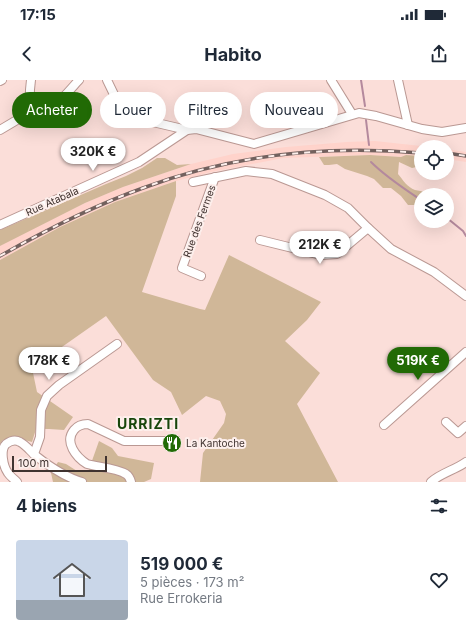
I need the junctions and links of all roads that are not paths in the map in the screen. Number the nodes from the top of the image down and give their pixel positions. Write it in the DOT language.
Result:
graph roads {
  1 [pos="31,80"];
  2 [pos="79,80"];
  3 [pos="107,80"];
  4 [pos="331,80"];
  5 [pos="398,80"];
  6 [pos="30,92"];
  7 [pos="68,92"];
  8 [pos="352,114"];
  9 [pos="12,123"];
  10 [pos="408,125"];
  11 [pos="466,128"];
  12 [pos="0,130"];
  13 [pos="187,130"];
  14 [pos="215,177"];
  15 [pos="193,182"];
  16 [pos="0,225"];
  17 [pos="368,228"];
  18 [pos="260,240"];
  19 [pos="201,276"];
  20 [pos="466,296"];
  21 [pos="117,344"];
  22 [pos="466,352"];
  23 [pos="446,422"];
  24 [pos="384,425"];
  25 [pos="466,426"];
  26 [pos="166,442"];
  27 [pos="34,454"];
  28 [pos="466,462"];
  29 [pos="17,482"];
  30 [pos="82,482"];
  31 [pos="131,482"];
  32 [pos="430,482"];
  1 -- 6 [label="street"];
  2 -- 7 [label="street"];
  3 -- 13 [label="street"];
  4 -- 8 [label="street"];
  5 -- 10 [label="street"];
  8 -- 10 [label="street"];
  8 -- 13 [label="street"];
  9 -- 12 [label="street"];
  10 -- 11 [label="street"];
  13 -- 16 [label="street, Rue Atabala"];
  14 -- 15 [label="street, Rue des Fermes"];
  14 -- 17 [label="street, Rue des Fermes"];
  14 -- 19 [label="street, Rue des Fermes"];
  17 -- 18 [label="street"];
  17 -- 20 [label="street, Rue des Fermes"];
  21 -- 27 [label="street"];
  22 -- 24 [label="street"];
  23 -- 25 [label="street"];
  26 -- 31 [label="street"];
  27 -- 29 [label="street"];
  27 -- 30 [label="street"];
  28 -- 32 [label="street"];
}
